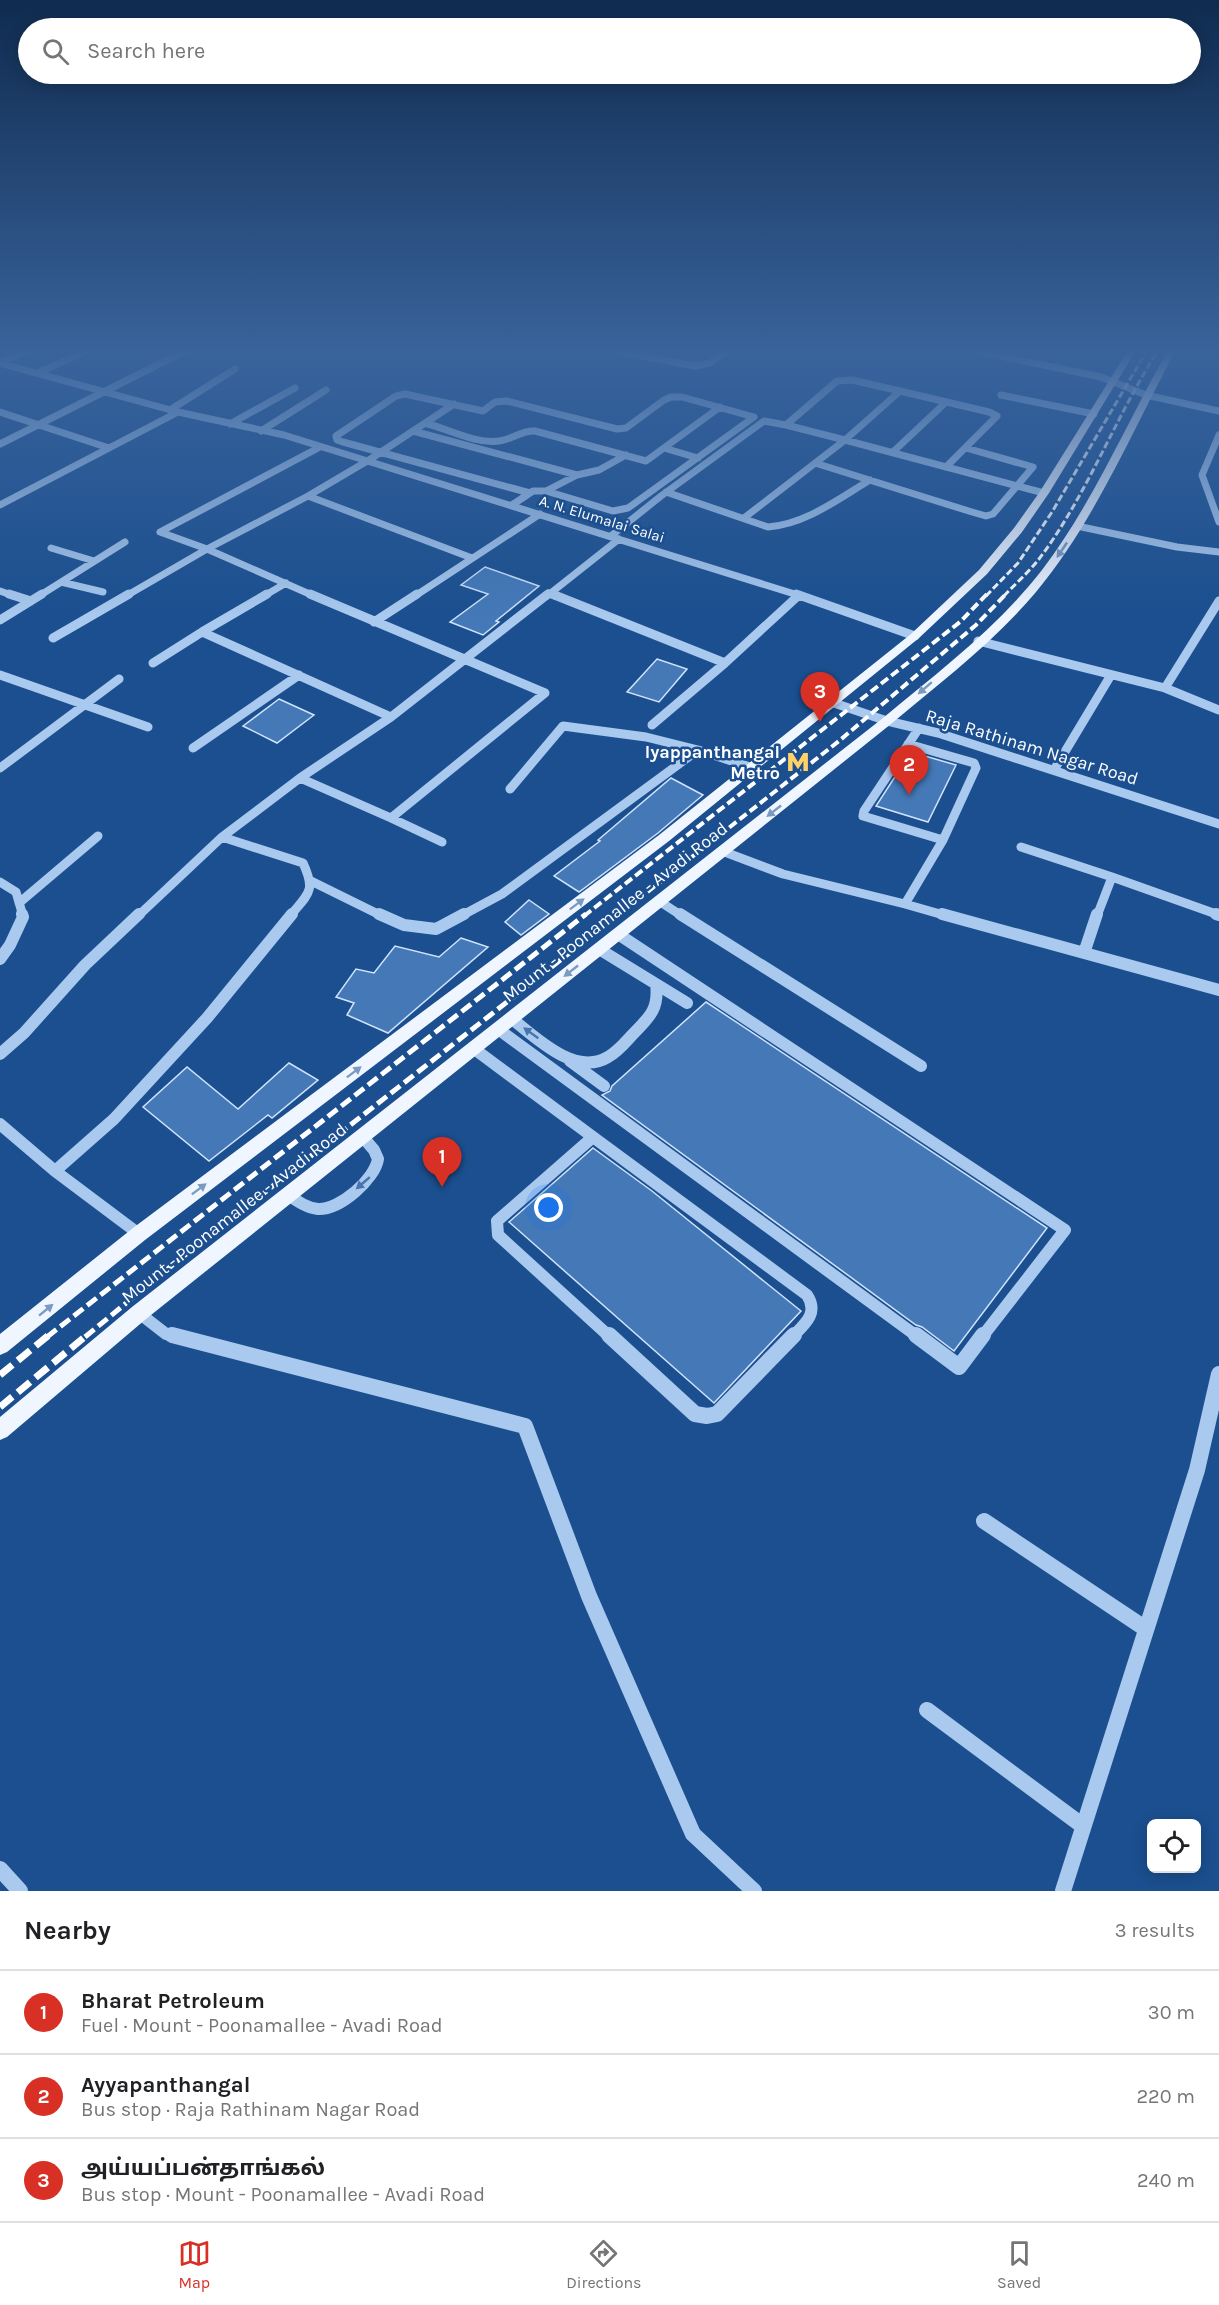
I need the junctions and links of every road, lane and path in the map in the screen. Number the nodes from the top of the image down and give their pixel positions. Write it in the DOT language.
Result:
graph roads {
  1 [pos="86,440"];
  2 [pos="124,440"];
  3 [pos="300,440"];
  4 [pos="338,440"];
  5 [pos="399,440"];
  6 [pos="447,440"];
  7 [pos="570,440"];
  8 [pos="675,440"];
  9 [pos="722,440"];
  10 [pos="737,440"];
  11 [pos="844,440"];
  12 [pos="845,440"];
  13 [pos="905,440"];
  14 [pos="974,440"];
  15 [pos="1077,440"];
  16 [pos="1122,440"];
  17 [pos="1217,440"];
  18 [pos="320,447"];
  19 [pos="109,448"];
  20 [pos="664,448"];
  21 [pos="966,448"];
  22 [pos="382,452"];
  23 [pos="893,452"];
  24 [pos="626,455"];
  25 [pos="698,458"];
  26 [pos="369,460"];
  27 [pos="815,463"];
  28 [pos="946,467"];
  29 [pos="577,476"];
  30 [pos="870,480"];
  31 [pos="1018,486"];
  32 [pos="546,491"];
  33 [pos="666,492"];
  34 [pos="530,493"];
  35 [pos="1044,493"];
  36 [pos="308,496"];
  37 [pos="0,505"];
  38 [pos="512,505"];
  39 [pos="540,514"];
  40 [pos="744,518"];
  41 [pos="1219,522"];
  42 [pos="1077,526"];
  43 [pos="615,537"];
  44 [pos="125,542"];
  45 [pos="51,548"];
  46 [pos="207,549"];
  47 [pos="1219,552"];
  48 [pos="472,558"];
  49 [pos="94,561"];
  50 [pos="61,582"];
  51 [pos="286,583"];
  52 [pos="0,591"];
  53 [pos="103,592"];
  54 [pos="549,593"];
  55 [pos="799,596"];
  56 [pos="31,601"];
  57 [pos="1219,601"];
  58 [pos="0,620"];
  59 [pos="374,622"];
  60 [pos="202,632"];
  61 [pos="915,636"];
  62 [pos="53,638"];
  63 [pos="978,641"];
  64 [pos="465,659"];
  65 [pos="153,663"];
  66 [pos="724,663"];
  67 [pos="0,675"];
  68 [pos="299,675"];
  69 [pos="1111,675"];
  70 [pos="119,679"];
  71 [pos="1166,688"];
  72 [pos="834,703"];
  73 [pos="84,705"];
  74 [pos="1219,710"];
  75 [pos="391,717"];
  76 [pos="887,721"];
  77 [pos="652,725"];
  78 [pos="148,727"];
  79 [pos="919,728"];
  80 [pos="908,744"];
  81 [pos="193,748"];
  82 [pos="698,750"];
  83 [pos="0,768"];
  84 [pos="753,768"];
  85 [pos="1054,770"];
  86 [pos="300,778"];
  87 [pos="510,789"];
  88 [pos="391,818"];
  89 [pos="1219,824"];
  90 [pos="98,836"];
  91 [pos="222,837"];
  92 [pos="943,840"];
  93 [pos="442,842"];
  94 [pos="1021,847"];
  95 [pos="722,851"];
  96 [pos="1112,878"];
  97 [pos="311,880"];
  98 [pos="0,882"];
  99 [pos="659,901"];
  100 [pos="19,903"];
  101 [pos="905,904"];
  102 [pos="1219,915"];
  103 [pos="618,934"];
  104 [pos="599,949"];
  105 [pos="1084,953"];
  106 [pos="0,958"];
  107 [pos="656,984"];
  108 [pos="1219,990"];
  109 [pos="687,1003"];
  110 [pos="511,1018"];
  111 [pos="498,1029"];
  112 [pos="473,1048"];
  113 [pos="0,1054"];
  114 [pos="565,1057"];
  115 [pos="921,1066"];
  116 [pos="604,1086"];
  117 [pos="0,1124"];
  118 [pos="362,1136"];
  119 [pos="594,1136"];
  120 [pos="55,1171"];
  121 [pos="288,1195"];
  122 [pos="139,1234"];
  123 [pos="139,1313"];
  124 [pos="0,1346"];
  125 [pos="1219,1374"];
  126 [pos="0,1430"];
  127 [pos="984,1521"];
  128 [pos="1146,1629"];
  129 [pos="927,1710"];
  130 [pos="1083,1826"];
  131 [pos="0,1869"];
  132 [pos="20,1891"];
  133 [pos="754,1891"];
  134 [pos="1063,1891"];
  1 -- 19 [label="street"];
  2 -- 19 [label="street"];
  3 -- 18 [label="street, A. N. Elumalai Salai"];
  4 -- 22 [label="street"];
  5 -- 22 [label="street"];
  6 -- 29 [label="street"];
  7 -- 24 [label="street"];
  8 -- 20 [label="street"];
  9 -- 25 [label="street"];
  10 -- 33 [label="street"];
  11 -- 27 [label="street"];
  12 -- 23 [label="street"];
  13 -- 23 [label="street"];
  14 -- 21 [label="street"];
  15 -- 35 [label="main road, Mount - Poonamallee - Avadi Road"];
  16 -- 42 [label="main road, Mount - Poonamallee - Avadi Road"];
  17 -- 41 [label="street"];
  18 -- 26 [label="street, A. N. Elumalai Salai"];
  18 -- 46 [label="street"];
  19 -- 37 [label="street"];
  20 -- 24 [label="street"];
  20 -- 25 [label="street"];
  21 -- 28 [label="street"];
  21 -- 31 [label="street"];
  22 -- 26 [label="street"];
  22 -- 34 [label="street"];
  23 -- 28 [label="street"];
  24 -- 29 [label="street"];
  25 -- 32 [label="street"];
  26 -- 36 [label="street"];
  26 -- 38 [label="street, A. N. Elumalai Salai"];
  27 -- 30 [label="street"];
  27 -- 40 [label="street"];
  28 -- 31 [label="street"];
  29 -- 32 [label="street"];
  30 -- 31 [label="street"];
  30 -- 40 [label="street"];
  31 -- 35 [label="street"];
  32 -- 34 [label="street"];
  33 -- 40 [label="street"];
  33 -- 43 [label="street"];
  34 -- 38 [label="street"];
  35 -- 61 [label="main road, Mount - Poonamallee - Avadi Road"];
  36 -- 46 [label="street"];
  36 -- 48 [label="street"];
  38 -- 39 [label="street, A. N. Elumalai Salai"];
  39 -- 43 [label="street, A. N. Elumalai Salai"];
  39 -- 48 [label="street"];
  42 -- 47 [label="street"];
  42 -- 63 [label="main road, Mount - Poonamallee - Avadi Road, one-way"];
  43 -- 54 [label="street"];
  43 -- 55 [label="street, A. N. Elumalai Salai"];
  44 -- 49 [label="street"];
  45 -- 49 [label="street"];
  46 -- 51 [label="street"];
  46 -- 62 [label="street"];
  48 -- 59 [label="street"];
  49 -- 50 [label="street"];
  50 -- 53 [label="street"];
  50 -- 56 [label="street"];
  51 -- 59 [label="street"];
  51 -- 60 [label="street"];
  52 -- 56 [label="street"];
  54 -- 64 [label="street"];
  54 -- 66 [label="street"];
  55 -- 61 [label="street, A. N. Elumalai Salai"];
  55 -- 66 [label="street"];
  56 -- 58 [label="street"];
  57 -- 71 [label="street"];
  59 -- 64 [label="street"];
  60 -- 65 [label="street"];
  60 -- 68 [label="street"];
  61 -- 72 [label="main road, Mount - Poonamallee - Avadi Road"];
  63 -- 69 [label="street"];
  63 -- 76 [label="main road, Mount - Poonamallee - Avadi Road, one-way"];
  64 -- 75 [label="street"];
  64 -- 88 [label="street"];
  66 -- 77 [label="street"];
  67 -- 73 [label="street"];
  68 -- 75 [label="street"];
  68 -- 81 [label="street"];
  69 -- 71 [label="street"];
  69 -- 85 [label="street"];
  70 -- 73 [label="street"];
  71 -- 74 [label="street"];
  72 -- 76 [label="street, Raja Rathinam Nagar Road"];
  72 -- 84 [label="main road, Mount - Poonamallee - Avadi Road"];
  73 -- 78 [label="street"];
  73 -- 83 [label="street"];
  75 -- 86 [label="street"];
  76 -- 79 [label="street, Raja Rathinam Nagar Road"];
  76 -- 95 [label="main road, Mount - Poonamallee - Avadi Road, one-way"];
  79 -- 80 [label="street"];
  79 -- 85 [label="street, Raja Rathinam Nagar Road"];
  80 -- 92 [label="street"];
  80 -- 92 [label="street"];
  82 -- 84 [label="street"];
  82 -- 87 [label="street"];
  82 -- 97 [label="street"];
  122 -- 84 [label="main road, Mount - Poonamallee - Avadi Road, one-way"];
  85 -- 89 [label="street, Raja Rathinam Nagar Road"];
  86 -- 88 [label="street"];
  86 -- 91 [label="street"];
  88 -- 93 [label="street"];
  90 -- 100 [label="street"];
  91 -- 97 [label="street"];
  91 -- 113 [label="street"];
  92 -- 101 [label="street"];
  94 -- 96 [label="street"];
  95 -- 99 [label="main road, Mount - Poonamallee - Avadi Road"];
  95 -- 101 [label="street"];
  96 -- 102 [label="street"];
  96 -- 105 [label="street"];
  97 -- 120 [label="street"];
  98 -- 100 [label="street"];
  99 -- 103 [label="main road, Mount - Poonamallee - Avadi Road"];
  99 -- 115 [label="street"];
  100 -- 106 [label="street"];
  101 -- 105 [label="street"];
  103 -- 104 [label="main road, Mount - Poonamallee - Avadi Road"];
  103 -- 111 [label="street"];
  104 -- 107 [label="street"];
  104 -- 110 [label="main road, Mount - Poonamallee - Avadi Road, one-way"];
  105 -- 108 [label="street"];
  107 -- 109 [label="street"];
  107 -- 114 [label="street"];
  110 -- 111 [label="main road, Mount - Poonamallee - Avadi Road"];
  114 -- 110 [label="street, one-way"];
  111 -- 112 [label="main road, Mount - Poonamallee - Avadi Road"];
  112 -- 118 [label="main road, Mount - Poonamallee - Avadi Road"];
  112 -- 119 [label="street"];
  114 -- 116 [label="street"];
  117 -- 120 [label="street"];
  118 -- 121 [label="main road, Mount - Poonamallee - Avadi Road"];
  118 -- 121 [label="street, one-way"];
  119 -- 119 [label="street"];
  120 -- 122 [label="street"];
  121 -- 123 [label="main road, Mount - Poonamallee - Avadi Road"];
  124 -- 122 [label="main road, Mount - Poonamallee - Avadi Road, one-way"];
  123 -- 126 [label="main road, Mount - Poonamallee - Avadi Road"];
  123 -- 133 [label="street"];
  125 -- 128 [label="street"];
  127 -- 128 [label="street"];
  128 -- 130 [label="street"];
  129 -- 130 [label="street"];
  130 -- 134 [label="street"];
  131 -- 132 [label="street"];
}
